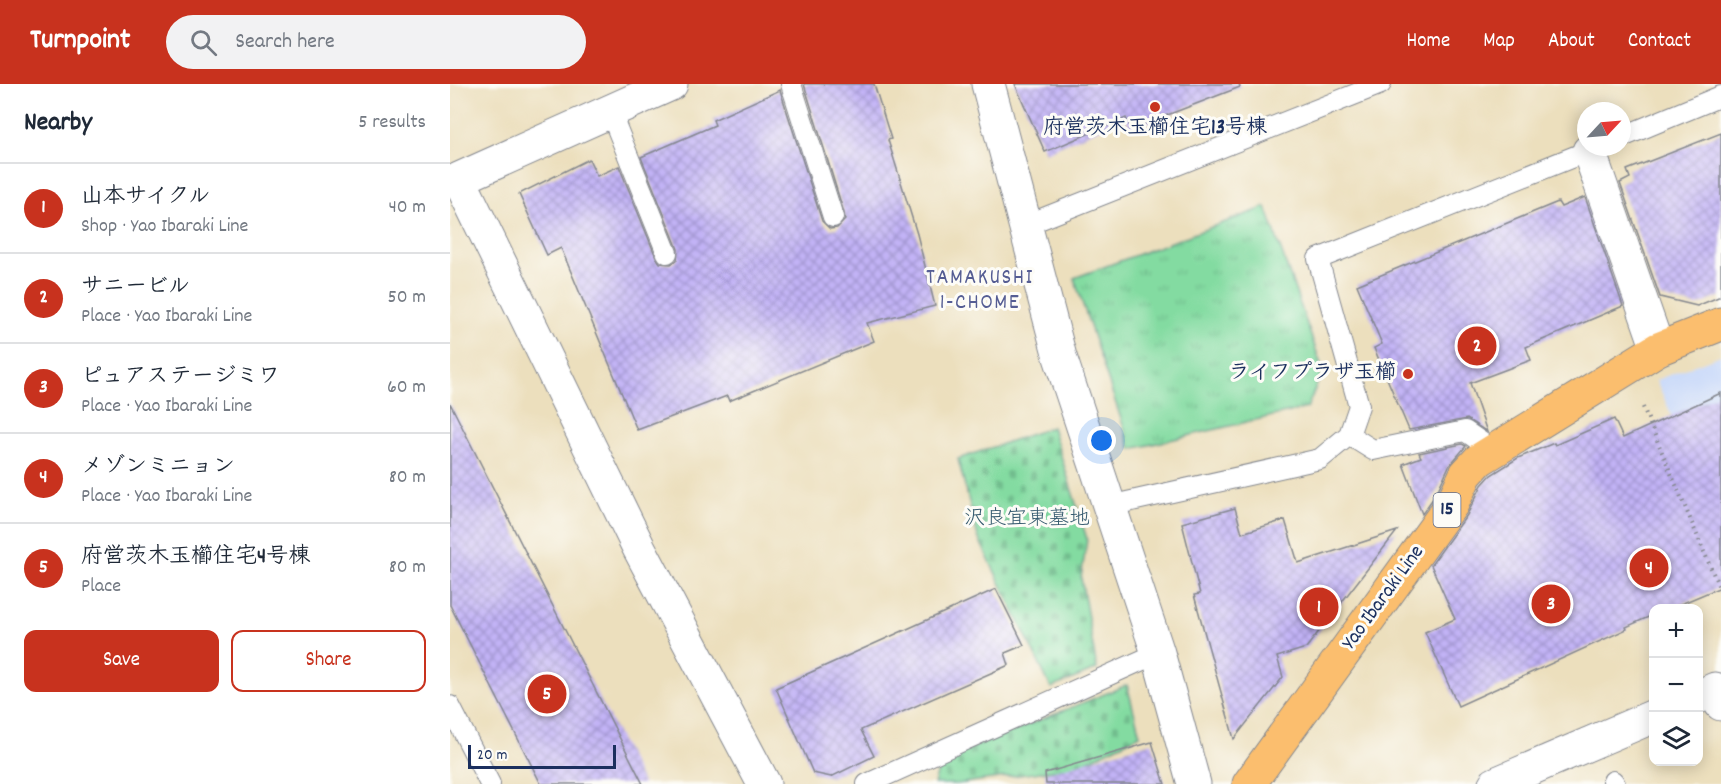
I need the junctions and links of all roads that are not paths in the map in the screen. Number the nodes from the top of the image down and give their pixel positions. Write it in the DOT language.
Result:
graph roads {
  1 [pos="671,84"];
  2 [pos="791,84"];
  3 [pos="988,84"];
  4 [pos="1381,84"];
  5 [pos="1721,96"];
  6 [pos="610,111"];
  7 [pos="1631,133"];
  8 [pos="1577,156"];
  9 [pos="1596,156"];
  10 [pos="454,179"];
  11 [pos="833,217"];
  12 [pos="1026,225"];
  13 [pos="667,253"];
  14 [pos="1721,324"];
  15 [pos="1658,349"];
  16 [pos="1349,435"];
  17 [pos="1494,451"];
  18 [pos="1109,506"];
  19 [pos="1158,653"];
  20 [pos="1703,695"];
  21 [pos="1721,704"];
  22 [pos="450,706"];
  23 [pos="1649,718"];
  24 [pos="1504,782"];
  25 [pos="490,784"];
  26 [pos="764,784"];
  27 [pos="867,784"];
  28 [pos="1194,784"];
  29 [pos="1249,784"];
  1 -- 6 [label="street"];
  2 -- 11 [label="lane"];
  3 -- 12 [label="street"];
  4 -- 12 [label="lane"];
  5 -- 7 [label="lane"];
  6 -- 10 [label="street"];
  6 -- 13 [label="lane"];
  8 -- 16 [label="lane"];
  9 -- 15 [label="street"];
  10 -- 26 [label="street"];
  12 -- 18 [label="street"];
  14 -- 15 [label="main road, Yao Ibaraki Line / 15"];
  15 -- 17 [label="main road, Yao Ibaraki Line / 15"];
  16 -- 17 [label="lane"];
  16 -- 18 [label="lane"];
  17 -- 29 [label="main road, Yao Ibaraki Line / 15"];
  18 -- 19 [label="street"];
  19 -- 27 [label="lane"];
  19 -- 28 [label="street"];
  20 -- 21 [label="street"];
  22 -- 25 [label="lane"];
  23 -- 24 [label="street"];
}
